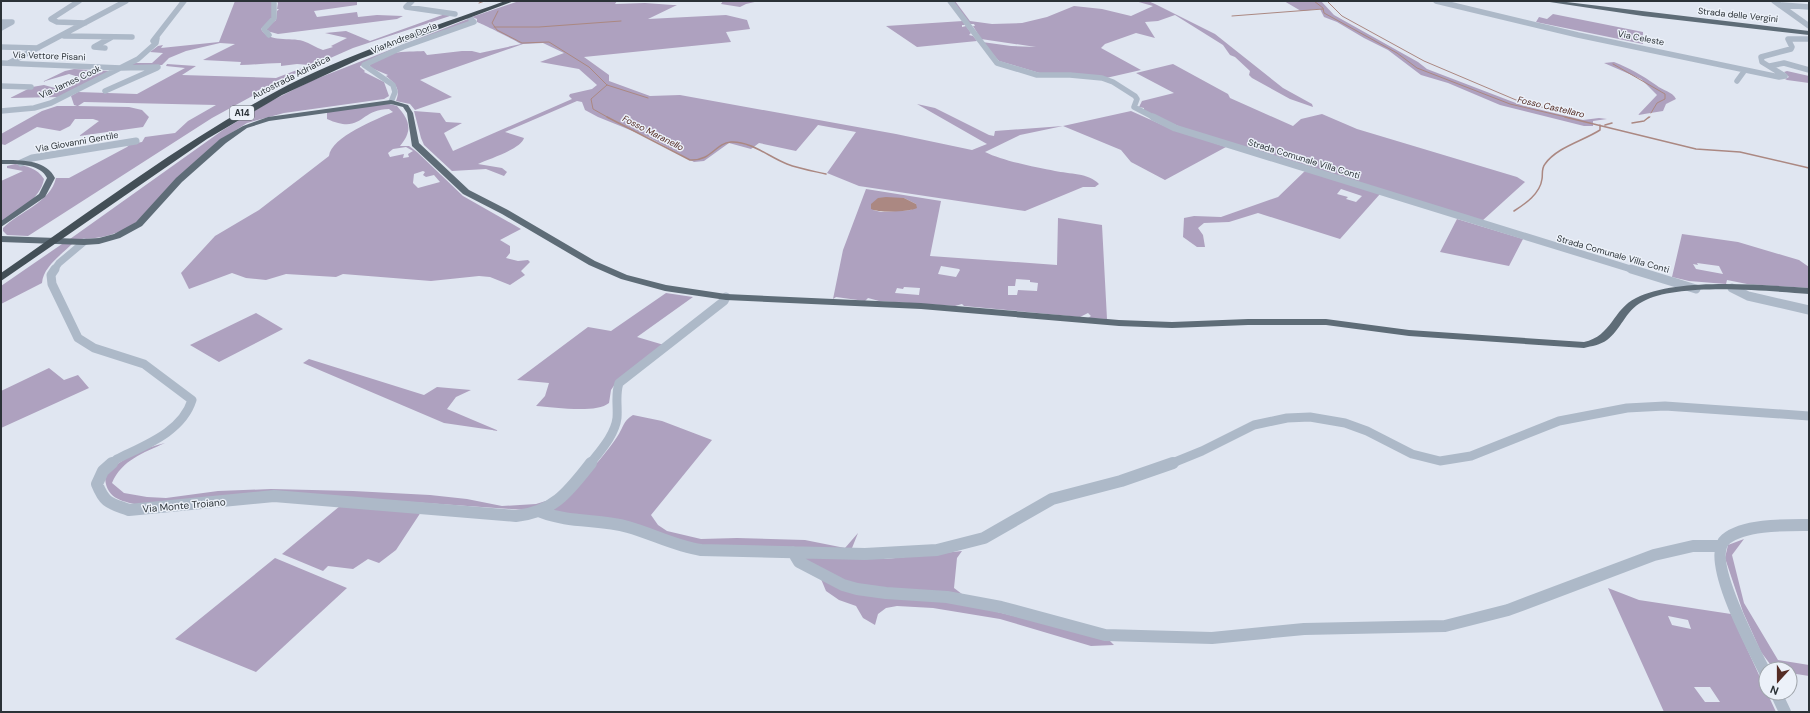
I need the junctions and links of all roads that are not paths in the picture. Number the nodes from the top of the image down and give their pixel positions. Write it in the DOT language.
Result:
graph roads {
  1 [pos="79,1"];
  2 [pos="126,1"];
  3 [pos="184,1"];
  4 [pos="274,1"];
  5 [pos="412,1"];
  6 [pos="501,1"];
  7 [pos="511,1"];
  8 [pos="950,1"];
  9 [pos="1436,1"];
  10 [pos="1546,1"];
  11 [pos="1774,1"];
  12 [pos="1780,5"];
  13 [pos="1809,7"];
  14 [pos="455,14"];
  15 [pos="1798,17"];
  16 [pos="470,18"];
  17 [pos="1808,18"];
  18 [pos="20,19"];
  19 [pos="1,22"];
  20 [pos="12,22"];
  21 [pos="86,23"];
  22 [pos="1809,26"];
  23 [pos="1,28"];
  24 [pos="1809,33"];
  25 [pos="269,35"];
  26 [pos="61,36"];
  27 [pos="113,37"];
  28 [pos="132,37"];
  29 [pos="1809,39"];
  30 [pos="1,47"];
  31 [pos="40,48"];
  32 [pos="105,48"];
  33 [pos="1,63"];
  34 [pos="9,64"];
  35 [pos="1770,66"];
  36 [pos="1,68"];
  37 [pos="121,68"];
  38 [pos="1745,70"];
  39 [pos="1809,70"];
  40 [pos="1737,81"];
  41 [pos="1,86"];
  42 [pos="31,86"];
  43 [pos="105,91"];
  44 [pos="391,102"];
  45 [pos="1,111"];
  46 [pos="136,141"];
  47 [pos="1,162"];
  48 [pos="21,163"];
  49 [pos="2,232"];
  50 [pos="81,242"];
  51 [pos="1,268"];
  52 [pos="1,278"];
  53 [pos="1732,288"];
  54 [pos="1696,289"];
  55 [pos="1809,291"];
  56 [pos="726,297"];
  57 [pos="1809,310"];
  58 [pos="1809,416"];
  59 [pos="541,512"];
  60 [pos="1809,525"];
  61 [pos="1720,546"];
  62 [pos="793,552"];
  63 [pos="1760,661"];
  64 [pos="1780,701"];
  65 [pos="1785,712"];
  1 -- 21 [label="street"];
  2 -- 21 [label="street"];
  3 -- 37 [label="street, Via James Cook"];
  4 -- 25 [label="street"];
  5 -- 14 [label="street, Via Andrea Doria"];
  6 -- 51 [label="highway, Autostrada Adriatica / A14"];
  7 -- 52 [label="highway, Autostrada Adriatica / A14"];
  8 -- 54 [label="street, Strada Comunale Villa Conti"];
  9 -- 38 [label="street, Via Celeste"];
  10 -- 24 [label="main road, Strada delle Vergini"];
  11 -- 12 [label="street"];
  12 -- 13 [label="street"];
  12 -- 15 [label="street"];
  15 -- 17 [label="street"];
  15 -- 22 [label="street"];
  16 -- 44 [label="street, Via Andrea Doria"];
  18 -- 20 [label="street"];
  19 -- 20 [label="street"];
  20 -- 23 [label="street"];
  21 -- 26 [label="street"];
  26 -- 27 [label="street"];
  26 -- 31 [label="street"];
  27 -- 28 [label="street"];
  27 -- 32 [label="street"];
  29 -- 35 [label="street"];
  30 -- 31 [label="street"];
  31 -- 34 [label="street"];
  33 -- 34 [label="street, Via Vettore Pisani"];
  34 -- 36 [label="street"];
  34 -- 37 [label="street, Via Vettore Pisani"];
  35 -- 38 [label="street, Via Celeste"];
  35 -- 39 [label="street"];
  37 -- 43 [label="street, Via Vettore Pisani"];
  37 -- 45 [label="street, Via James Cook"];
  38 -- 40 [label="street"];
  41 -- 42 [label="street"];
  44 -- 50 [label="main road"];
  44 -- 56 [label="main road"];
  46 -- 48 [label="street, Via Giovanni Gentile"];
  47 -- 48 [label="main road"];
  48 -- 49 [label="main road"];
  49 -- 50 [label="main road"];
  50 -- 59 [label="street, Via Monte Troiano"];
  53 -- 54 [label="main road"];
  53 -- 55 [label="main road"];
  53 -- 57 [label="street"];
  54 -- 56 [label="main road"];
  56 -- 59 [label="street"];
  58 -- 62 [label="street"];
  59 -- 62 [label="street"];
  60 -- 61 [label="street"];
  61 -- 62 [label="street"];
  61 -- 63 [label="street"];
  64 -- 65 [label="street"];
}
